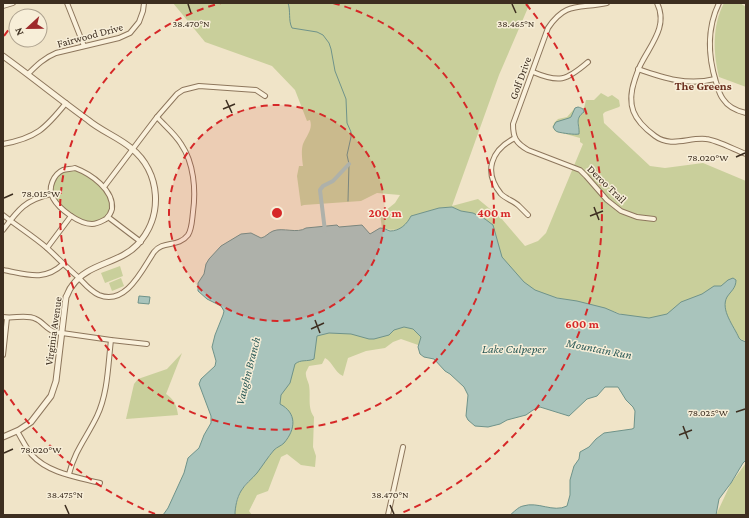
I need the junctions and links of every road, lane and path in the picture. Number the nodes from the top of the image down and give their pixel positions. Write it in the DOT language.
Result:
graph roads {
  1 [pos="13,3"];
  2 [pos="68,3"];
  3 [pos="144,3"];
  4 [pos="607,3"];
  5 [pos="657,3"];
  6 [pos="719,3"];
  7 [pos="3,6"];
  8 [pos="84,46"];
  9 [pos="3,56"];
  10 [pos="588,62"];
  11 [pos="638,69"];
  12 [pos="533,72"];
  13 [pos="28,74"];
  14 [pos="715,79"];
  15 [pos="265,96"];
  16 [pos="66,103"];
  17 [pos="746,113"];
  18 [pos="157,117"];
  19 [pos="514,138"];
  20 [pos="3,144"];
  21 [pos="132,149"];
  22 [pos="746,154"];
  23 [pos="104,187"];
  24 [pos="51,194"];
  25 [pos="3,215"];
  26 [pos="528,215"];
  27 [pos="71,216"];
  28 [pos="108,217"];
  29 [pos="654,219"];
  30 [pos="10,220"];
  31 [pos="3,230"];
  32 [pos="140,242"];
  33 [pos="47,248"];
  34 [pos="63,264"];
  35 [pos="3,270"];
  36 [pos="79,278"];
  37 [pos="5,317"];
  38 [pos="62,332"];
  39 [pos="111,340"];
  40 [pos="147,344"];
  41 [pos="3,355"];
  42 [pos="17,432"];
  43 [pos="3,437"];
  44 [pos="404,447"];
  45 [pos="69,474"];
  46 [pos="100,483"];
  47 [pos="388,515"];
  1 -- 7 [label="street"];
  2 -- 8 [label="street"];
  3 -- 8 [label="street, Fairwood Drive"];
  4 -- 12 [label="street, Golf Drive"];
  5 -- 11 [label="street"];
  6 -- 14 [label="street"];
  8 -- 13 [label="street, Fairwood Drive"];
  9 -- 13 [label="street, Virginia Avenue"];
  10 -- 12 [label="street"];
  11 -- 14 [label="street"];
  11 -- 22 [label="street"];
  12 -- 19 [label="street, Golf Drive"];
  13 -- 16 [label="street, Virginia Avenue"];
  14 -- 17 [label="street"];
  15 -- 18 [label="street"];
  16 -- 20 [label="street"];
  16 -- 21 [label="street, Virginia Avenue"];
  18 -- 21 [label="street"];
  18 -- 36 [label="street"];
  19 -- 26 [label="street"];
  19 -- 29 [label="street, Deroo Trail"];
  21 -- 23 [label="street"];
  21 -- 32 [label="street, Virginia Avenue"];
  23 -- 24 [label="street"];
  23 -- 28 [label="street"];
  24 -- 27 [label="street"];
  24 -- 30 [label="street"];
  25 -- 30 [label="street"];
  27 -- 28 [label="street"];
  27 -- 33 [label="street"];
  28 -- 32 [label="street"];
  30 -- 31 [label="street"];
  30 -- 33 [label="street"];
  32 -- 36 [label="street, Virginia Avenue"];
  33 -- 34 [label="street"];
  34 -- 35 [label="street"];
  34 -- 36 [label="street"];
  36 -- 38 [label="street, Virginia Avenue"];
  37 -- 38 [label="street"];
  37 -- 41 [label="street"];
  38 -- 39 [label="street"];
  38 -- 42 [label="street, Virginia Avenue"];
  39 -- 40 [label="street"];
  39 -- 45 [label="street"];
  42 -- 43 [label="street, Virginia Avenue"];
  42 -- 45 [label="street"];
  44 -- 47 [label="street"];
  45 -- 46 [label="street"];
}
